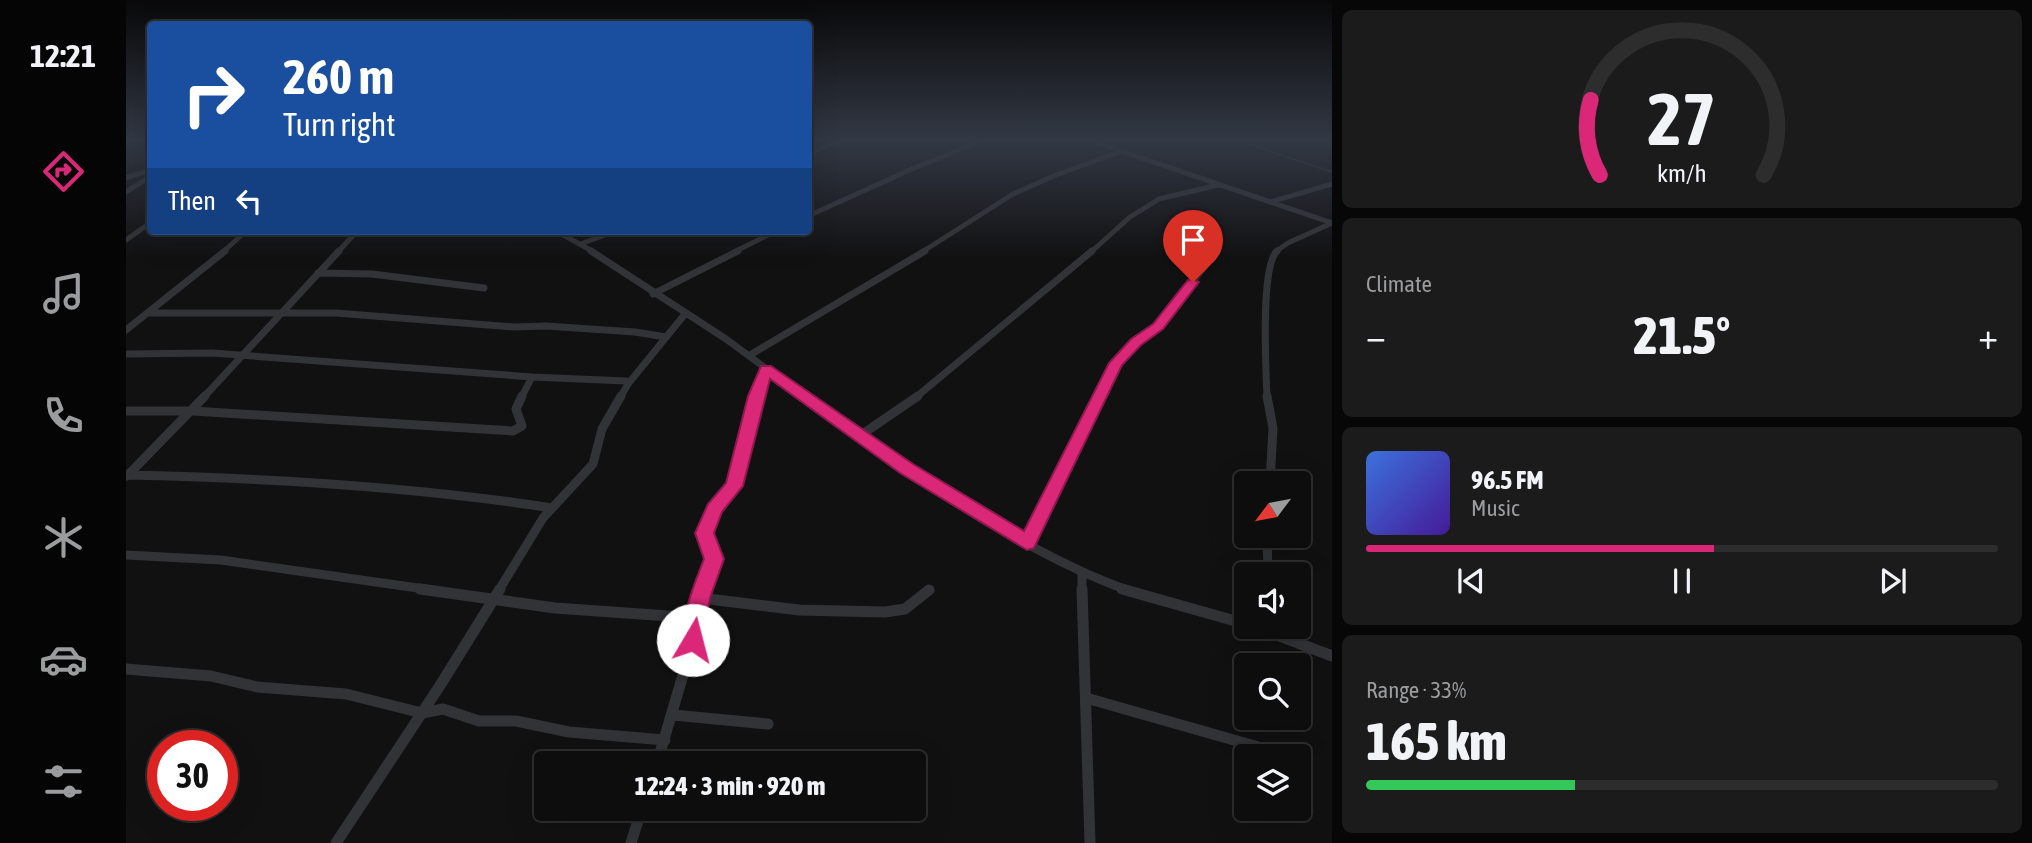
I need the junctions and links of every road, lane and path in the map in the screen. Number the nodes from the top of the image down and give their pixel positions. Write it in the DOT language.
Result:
graph roads {
  1 [pos="145,180"];
  2 [pos="887,180"];
  3 [pos="1040,180"];
  4 [pos="1205,180"];
  5 [pos="1332,184"];
  6 [pos="1218,185"];
  7 [pos="126,192"];
  8 [pos="1270,202"];
  9 [pos="812,214"];
  10 [pos="1332,223"];
  11 [pos="147,225"];
  12 [pos="242,235"];
  13 [pos="354,235"];
  14 [pos="565,235"];
  15 [pos="606,235"];
  16 [pos="768,235"];
  17 [pos="126,240"];
  18 [pos="583,243"];
  19 [pos="1205,267"];
  20 [pos="318,273"];
  21 [pos="484,288"];
  22 [pos="653,294"];
  23 [pos="283,311"];
  24 [pos="148,313"];
  25 [pos="685,314"];
  26 [pos="126,330"];
  27 [pos="666,337"];
  28 [pos="126,354"];
  29 [pos="750,355"];
  30 [pos="244,356"];
  31 [pos="766,370"];
  32 [pos="532,377"];
  33 [pos="628,384"];
  34 [pos="126,411"];
  35 [pos="193,411"];
  36 [pos="861,435"];
  37 [pos="1271,471"];
  38 [pos="127,476"];
  39 [pos="552,508"];
  40 [pos="1027,543"];
  41 [pos="126,555"];
  42 [pos="1082,574"];
  43 [pos="929,590"];
  44 [pos="493,597"];
  45 [pos="700,598"];
  46 [pos="696,618"];
  47 [pos="1234,621"];
  48 [pos="1293,639"];
  49 [pos="1332,656"];
  50 [pos="126,669"];
  51 [pos="1086,698"];
  52 [pos="422,713"];
  53 [pos="673,715"];
  54 [pos="768,724"];
  55 [pos="665,740"];
  56 [pos="1248,744"];
  57 [pos="661,751"];
  58 [pos="638,821"];
  59 [pos="336,843"];
  60 [pos="631,843"];
  61 [pos="1090,843"];
  1 -- 7 [label="street"];
  2 -- 9 [label="street"];
  3 -- 29 [label="street"];
  4 -- 6 [label="street"];
  5 -- 8 [label="street"];
  6 -- 8 [label="street"];
  6 -- 36 [label="street"];
  8 -- 10 [label="street"];
  10 -- 37 [label="street"];
  11 -- 17 [label="street"];
  12 -- 24 [label="street"];
  13 -- 20 [label="street"];
  14 -- 18 [label="street"];
  15 -- 18 [label="street"];
  16 -- 22 [label="street"];
  18 -- 22 [label="street"];
  19 -- 40 [label="street"];
  20 -- 21 [label="street"];
  20 -- 23 [label="street"];
  22 -- 25 [label="street"];
  23 -- 24 [label="street"];
  23 -- 27 [label="street"];
  23 -- 30 [label="street"];
  24 -- 26 [label="street"];
  25 -- 27 [label="street"];
  25 -- 29 [label="street"];
  27 -- 33 [label="street"];
  28 -- 30 [label="street"];
  29 -- 31 [label="street"];
  30 -- 32 [label="street"];
  30 -- 35 [label="street"];
  31 -- 36 [label="street"];
  31 -- 45 [label="street"];
  32 -- 33 [label="street"];
  32 -- 35 [label="street"];
  33 -- 39 [label="street"];
  34 -- 35 [label="street"];
  35 -- 38 [label="street"];
  36 -- 40 [label="street"];
  38 -- 39 [label="street"];
  39 -- 44 [label="street"];
  40 -- 42 [label="street"];
  41 -- 44 [label="street"];
  42 -- 47 [label="street"];
  42 -- 51 [label="street"];
  43 -- 45 [label="street"];
  44 -- 46 [label="street"];
  44 -- 52 [label="street"];
  45 -- 46 [label="street"];
  46 -- 53 [label="street"];
  48 -- 49 [label="street"];
  50 -- 52 [label="street"];
  51 -- 56 [label="street"];
  51 -- 61 [label="street"];
  52 -- 55 [label="street"];
  52 -- 59 [label="street"];
  53 -- 54 [label="street"];
  53 -- 55 [label="street"];
  55 -- 57 [label="street"];
  58 -- 60 [label="street"];
}
